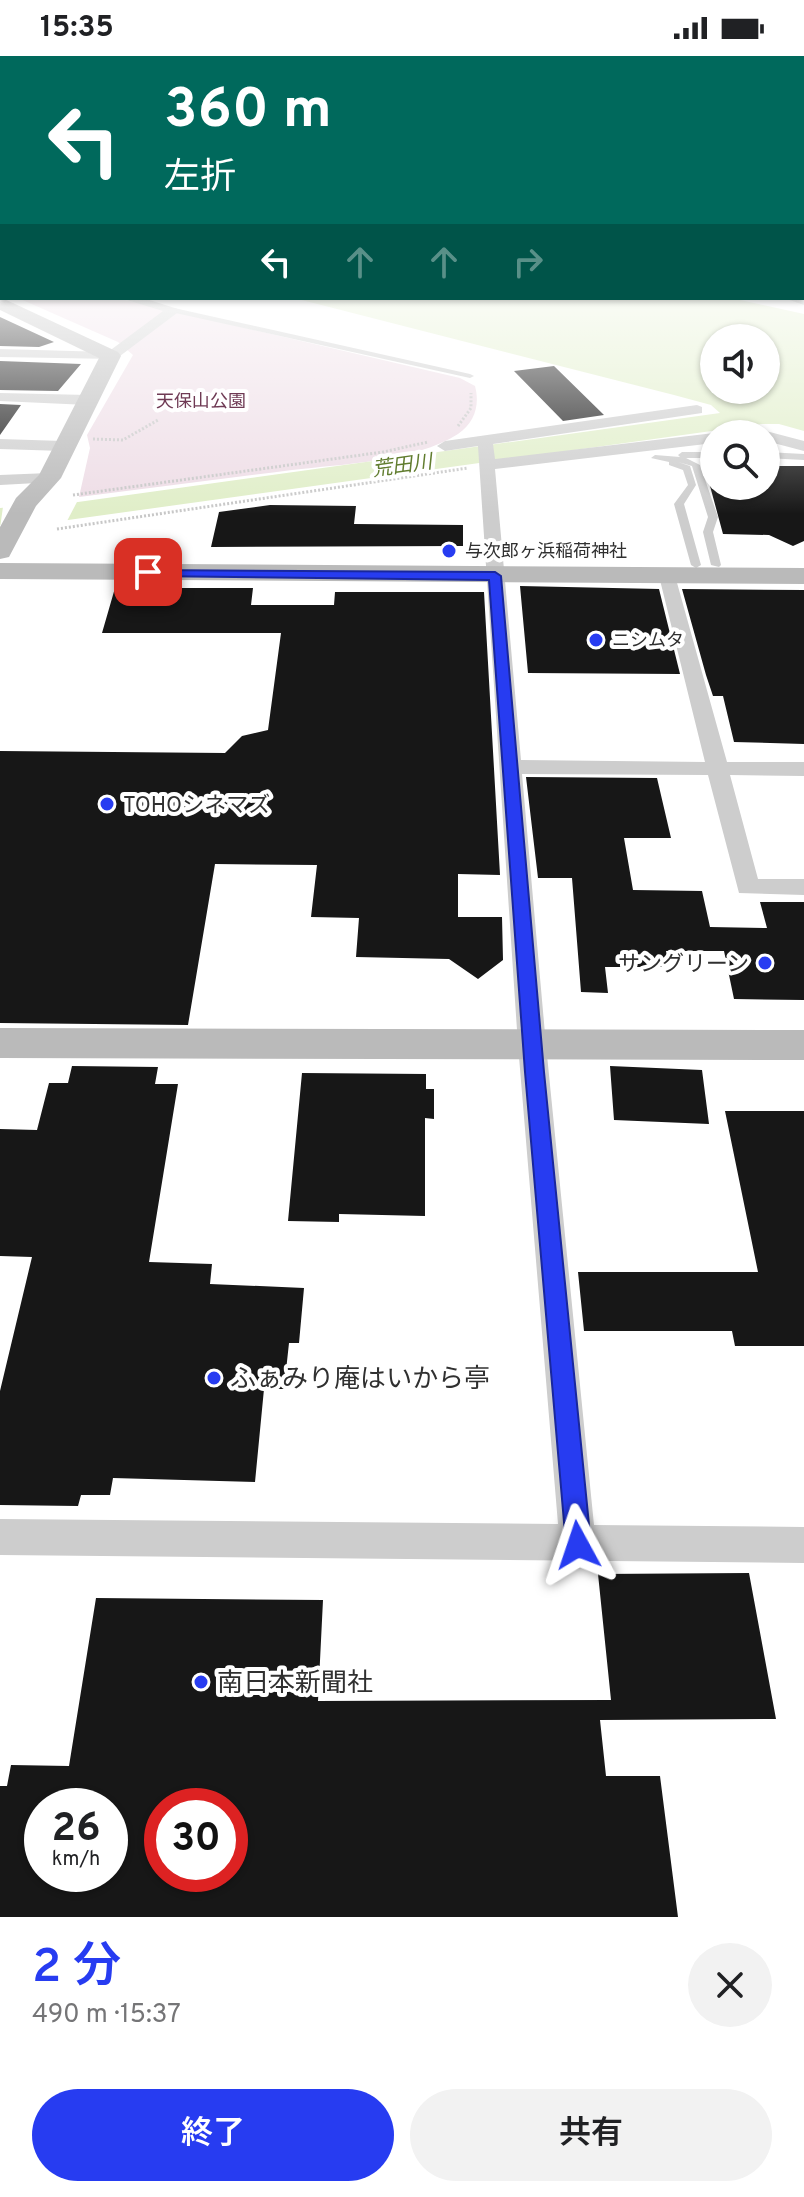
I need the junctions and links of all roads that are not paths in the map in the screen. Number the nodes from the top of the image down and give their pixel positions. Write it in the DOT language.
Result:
graph roads {
  1 [pos="77,340"];
  2 [pos="133,340"];
  3 [pos="308,340"];
  4 [pos="0,353"];
  5 [pos="111,356"];
  6 [pos="470,376"];
  7 [pos="0,397"];
  8 [pos="88,400"];
  9 [pos="697,410"];
  10 [pos="669,416"];
  11 [pos="693,438"];
  12 [pos="700,438"];
  13 [pos="444,439"];
  14 [pos="780,440"];
  15 [pos="0,444"];
  16 [pos="643,445"];
  17 [pos="63,446"];
  18 [pos="804,446"];
  19 [pos="486,453"];
  20 [pos="700,454"];
  21 [pos="780,456"];
  22 [pos="804,457"];
  23 [pos="0,480"];
  24 [pos="49,494"];
  25 [pos="684,520"];
  26 [pos="710,524"];
  27 [pos="16,555"];
  28 [pos="706,565"];
  29 [pos="804,565"];
  30 [pos="494,570"];
  31 [pos="667,570"];
  32 [pos="804,576"];
  33 [pos="510,767"];
  34 [pos="716,768"];
  35 [pos="804,769"];
  36 [pos="804,887"];
  37 [pos="0,1043"];
  38 [pos="532,1045"];
  39 [pos="804,1045"];
  40 [pos="0,1537"];
  41 [pos="578,1545"];
  42 [pos="804,1545"];
  1 -- 5 [label="street"];
  2 -- 5 [label="street"];
  3 -- 6 [label="lane"];
  4 -- 5 [label="street"];
  5 -- 8 [label="street"];
  7 -- 8 [label="street"];
  8 -- 17 [label="street"];
  9 -- 10 [label="street"];
  10 -- 11 [label="street"];
  10 -- 19 [label="street"];
  11 -- 12 [label="street"];
  11 -- 16 [label="street"];
  13 -- 19 [label="street"];
  14 -- 18 [label="street"];
  15 -- 17 [label="street"];
  16 -- 19 [label="street"];
  16 -- 20 [label="lane"];
  17 -- 24 [label="street"];
  19 -- 30 [label="street"];
  21 -- 22 [label="lane"];
  23 -- 24 [label="street"];
  24 -- 27 [label="street"];
  25 -- 26 [label="lane"];
  25 -- 26 [label="lane"];
  25 -- 28 [label="lane"];
  26 -- 28 [label="lane"];
  27 -- 30 [label="street"];
  28 -- 29 [label="street"];
  28 -- 31 [label="street"];
  30 -- 31 [label="street"];
  30 -- 33 [label="street"];
  31 -- 32 [label="street"];
  31 -- 34 [label="street"];
  33 -- 34 [label="street"];
  33 -- 38 [label="street"];
  34 -- 35 [label="street"];
  34 -- 36 [label="street"];
  37 -- 38 [label="street"];
  38 -- 39 [label="street"];
  38 -- 41 [label="street"];
  40 -- 41 [label="street"];
  41 -- 42 [label="street"];
}
